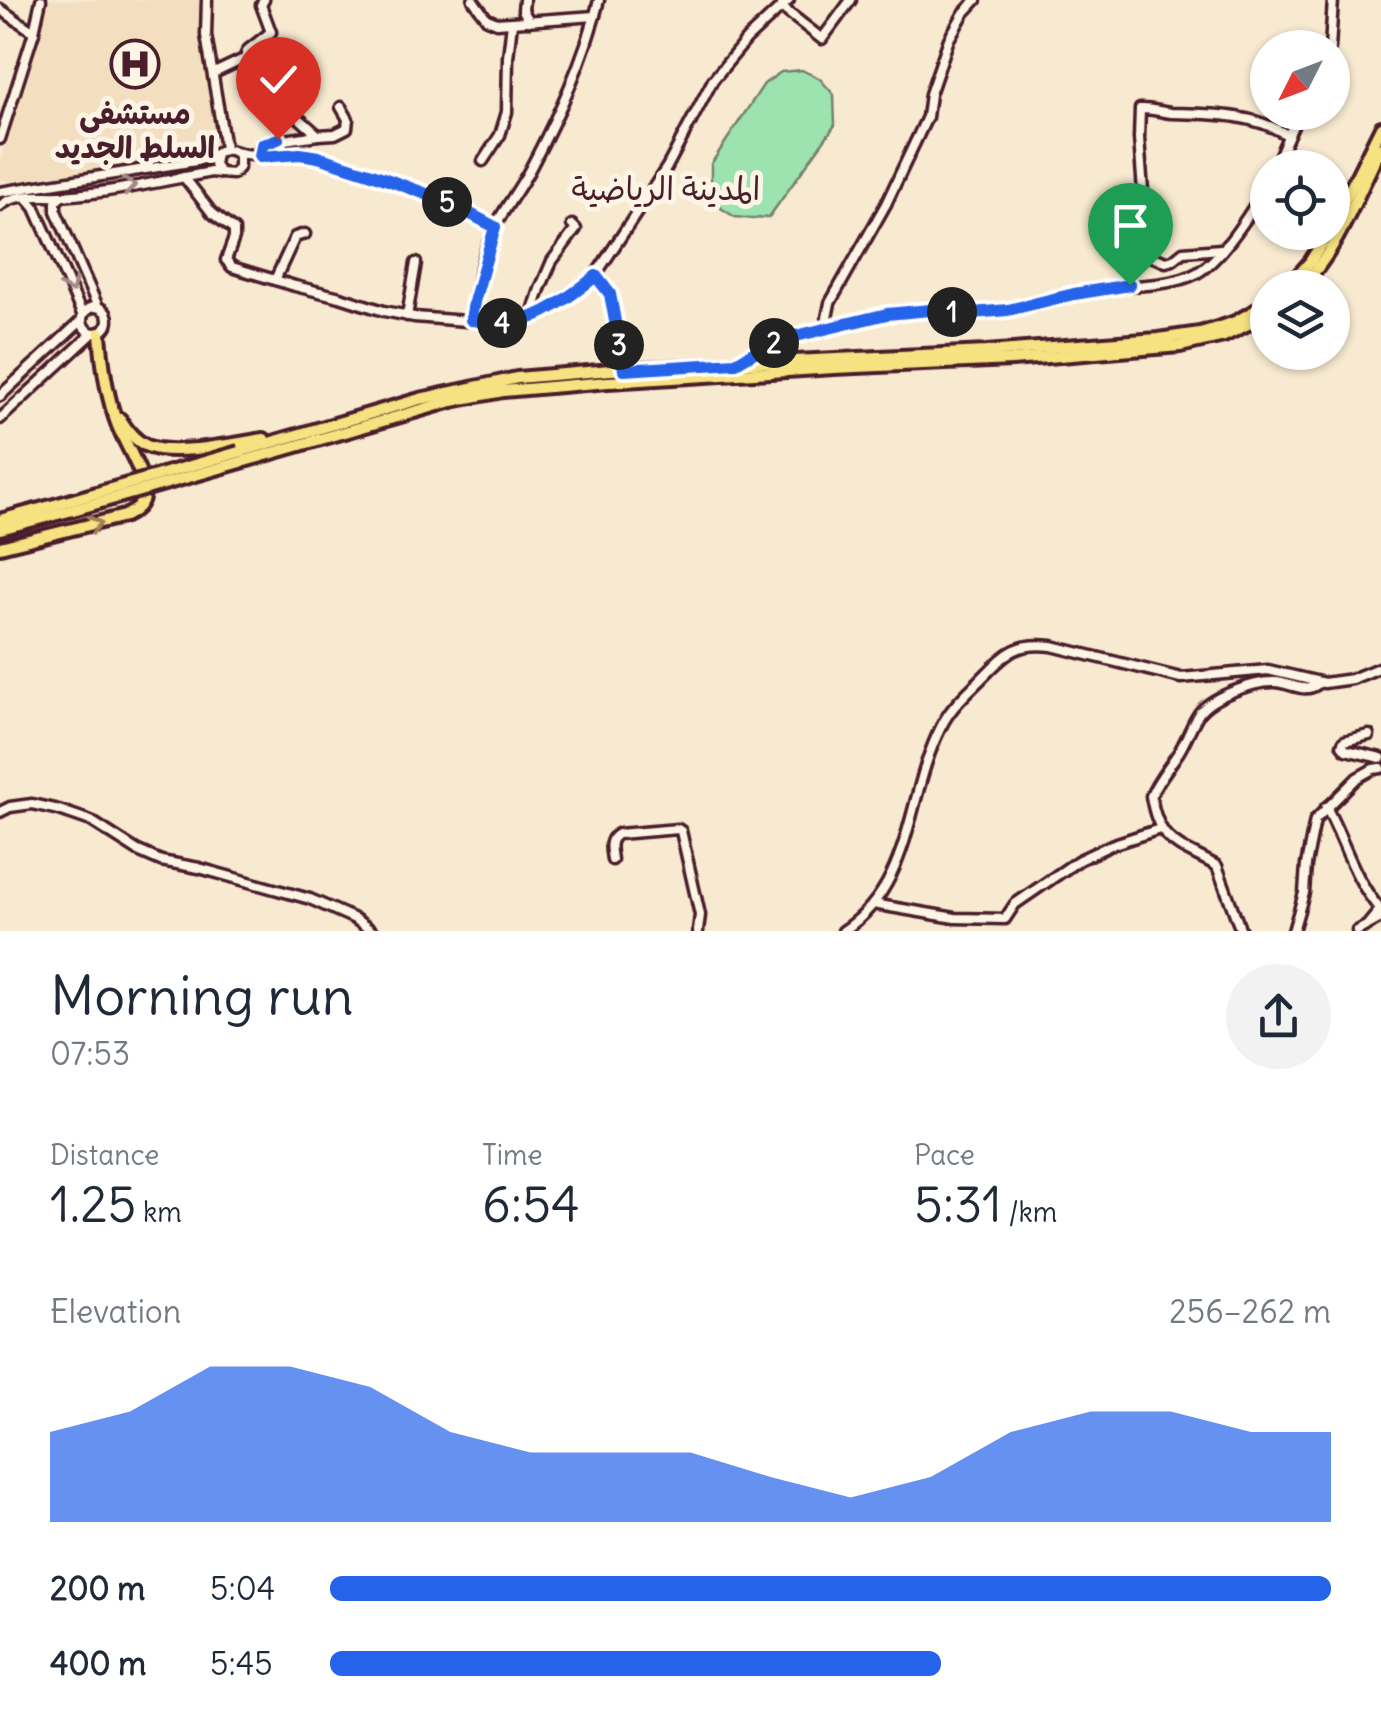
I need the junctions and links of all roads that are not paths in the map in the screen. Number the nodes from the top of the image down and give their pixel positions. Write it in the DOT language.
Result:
graph roads {
  1 [pos="41,0"];
  2 [pos="208,0"];
  3 [pos="264,0"];
  4 [pos="474,0"];
  5 [pos="524,0"];
  6 [pos="599,0"];
  7 [pos="789,0"];
  8 [pos="851,0"];
  9 [pos="976,0"];
  10 [pos="1333,0"];
  11 [pos="782,8"];
  12 [pos="0,9"];
  13 [pos="595,16"];
  14 [pos="529,21"];
  15 [pos="512,23"];
  16 [pos="1331,30"];
  17 [pos="34,32"];
  18 [pos="248,57"];
  19 [pos="214,73"];
  20 [pos="0,95"];
  21 [pos="12,100"];
  22 [pos="341,108"];
  23 [pos="1381,127"];
  24 [pos="1290,130"];
  25 [pos="318,135"];
  26 [pos="1287,135"];
  27 [pos="0,139"];
  28 [pos="226,148"];
  29 [pos="1381,148"];
  30 [pos="1281,150"];
  31 [pos="236,152"];
  32 [pos="216,154"];
  33 [pos="260,157"];
  34 [pos="483,161"];
  35 [pos="239,168"];
  36 [pos="220,173"];
  37 [pos="1367,174"];
  38 [pos="1380,174"];
  39 [pos="184,178"];
  40 [pos="76,180"];
  41 [pos="0,184"];
  42 [pos="16,190"];
  43 [pos="1350,190"];
  44 [pos="0,192"];
  45 [pos="78,194"];
  46 [pos="61,196"];
  47 [pos="26,197"];
  48 [pos="0,206"];
  49 [pos="1250,214"];
  50 [pos="572,224"];
  51 [pos="495,227"];
  52 [pos="305,234"];
  53 [pos="1222,249"];
  54 [pos="416,263"];
  55 [pos="1316,270"];
  56 [pos="596,276"];
  57 [pos="274,280"];
  58 [pos="98,307"];
  59 [pos="1250,314"];
  60 [pos="408,316"];
  61 [pos="82,318"];
  62 [pos="531,318"];
  63 [pos="471,320"];
  64 [pos="1250,323"];
  65 [pos="834,327"];
  66 [pos="96,333"];
  67 [pos="736,363"];
  68 [pos="624,370"];
  69 [pos="0,396"];
  70 [pos="113,408"];
  71 [pos="0,419"];
  72 [pos="305,433"];
  73 [pos="240,457"];
  74 [pos="71,506"];
  75 [pos="0,520"];
  76 [pos="0,529"];
  77 [pos="0,547"];
  78 [pos="1381,667"];
  79 [pos="1319,683"];
  80 [pos="1368,735"];
  81 [pos="1381,758"];
  82 [pos="1381,768"];
  83 [pos="1326,807"];
  84 [pos="0,812"];
  85 [pos="1160,828"];
  86 [pos="612,860"];
  87 [pos="873,904"];
  88 [pos="1381,918"];
  89 [pos="1370,923"];
  90 [pos="372,931"];
  91 [pos="698,931"];
  92 [pos="843,931"];
  93 [pos="1242,931"];
  94 [pos="1293,931"];
  95 [pos="1357,931"];
  1 -- 17 [label="street"];
  2 -- 19 [label="street"];
  3 -- 18 [label="street"];
  4 -- 15 [label="street"];
  5 -- 14 [label="street"];
  6 -- 13 [label="street"];
  7 -- 11 [label="street"];
  8 -- 11 [label="street"];
  9 -- 65 [label="street"];
  10 -- 16 [label="street"];
  11 -- 56 [label="street"];
  12 -- 17 [label="street"];
  13 -- 14 [label="street"];
  13 -- 51 [label="street"];
  14 -- 15 [label="street"];
  15 -- 34 [label="street"];
  17 -- 21 [label="street"];
  18 -- 19 [label="street"];
  18 -- 25 [label="street"];
  19 -- 28 [label="street"];
  20 -- 21 [label="street"];
  21 -- 27 [label="street"];
  22 -- 25 [label="street"];
  23 -- 43 [label="main road"];
  24 -- 26 [label="street"];
  25 -- 33 [label="street"];
  26 -- 30 [label="street"];
  26 -- 53 [label="street"];
  28 -- 31 [label="street"];
  28 -- 32 [label="street"];
  29 -- 37 [label="main road"];
  31 -- 33 [label="street"];
  31 -- 35 [label="street"];
  32 -- 36 [label="street"];
  32 -- 40 [label="street"];
  33 -- 35 [label="street"];
  33 -- 51 [label="street"];
  35 -- 36 [label="street"];
  36 -- 39 [label="street"];
  37 -- 38 [label="street"];
  37 -- 55 [label="main road"];
  45 -- 39 [label="street, one-way"];
  39 -- 57 [label="street"];
  40 -- 42 [label="street"];
  40 -- 45 [label="street"];
  41 -- 42 [label="street"];
  42 -- 44 [label="street"];
  45 -- 46 [label="street"];
  46 -- 47 [label="street"];
  46 -- 58 [label="street"];
  47 -- 48 [label="street"];
  47 -- 61 [label="street, one-way"];
  49 -- 53 [label="street"];
  50 -- 62 [label="street"];
  51 -- 63 [label="street"];
  52 -- 57 [label="street"];
  53 -- 65 [label="street"];
  54 -- 60 [label="street"];
  56 -- 62 [label="street"];
  56 -- 68 [label="street"];
  57 -- 60 [label="street"];
  58 -- 61 [label="street"];
  58 -- 66 [label="street"];
  59 -- 67 [label="main road"];
  60 -- 63 [label="street"];
  61 -- 66 [label="street"];
  61 -- 69 [label="street"];
  62 -- 63 [label="street"];
  64 -- 73 [label="main road"];
  65 -- 67 [label="street"];
  66 -- 70 [label="main road"];
  66 -- 71 [label="street"];
  67 -- 68 [label="main road"];
  68 -- 72 [label="main road"];
  70 -- 72 [label="main road"];
  77 -- 70 [label="main road, one-way"];
  72 -- 73 [label="main road"];
  73 -- 74 [label="main road, bridge"];
  74 -- 75 [label="main road"];
  74 -- 76 [label="main road"];
  78 -- 79 [label="street"];
  79 -- 85 [label="street"];
  79 -- 87 [label="street"];
  80 -- 81 [label="street"];
  82 -- 83 [label="street"];
  83 -- 89 [label="street"];
  83 -- 94 [label="street"];
  84 -- 90 [label="street"];
  85 -- 87 [label="street"];
  85 -- 93 [label="street"];
  86 -- 91 [label="street"];
  87 -- 92 [label="street"];
  88 -- 89 [label="street"];
  89 -- 95 [label="street"];
}
